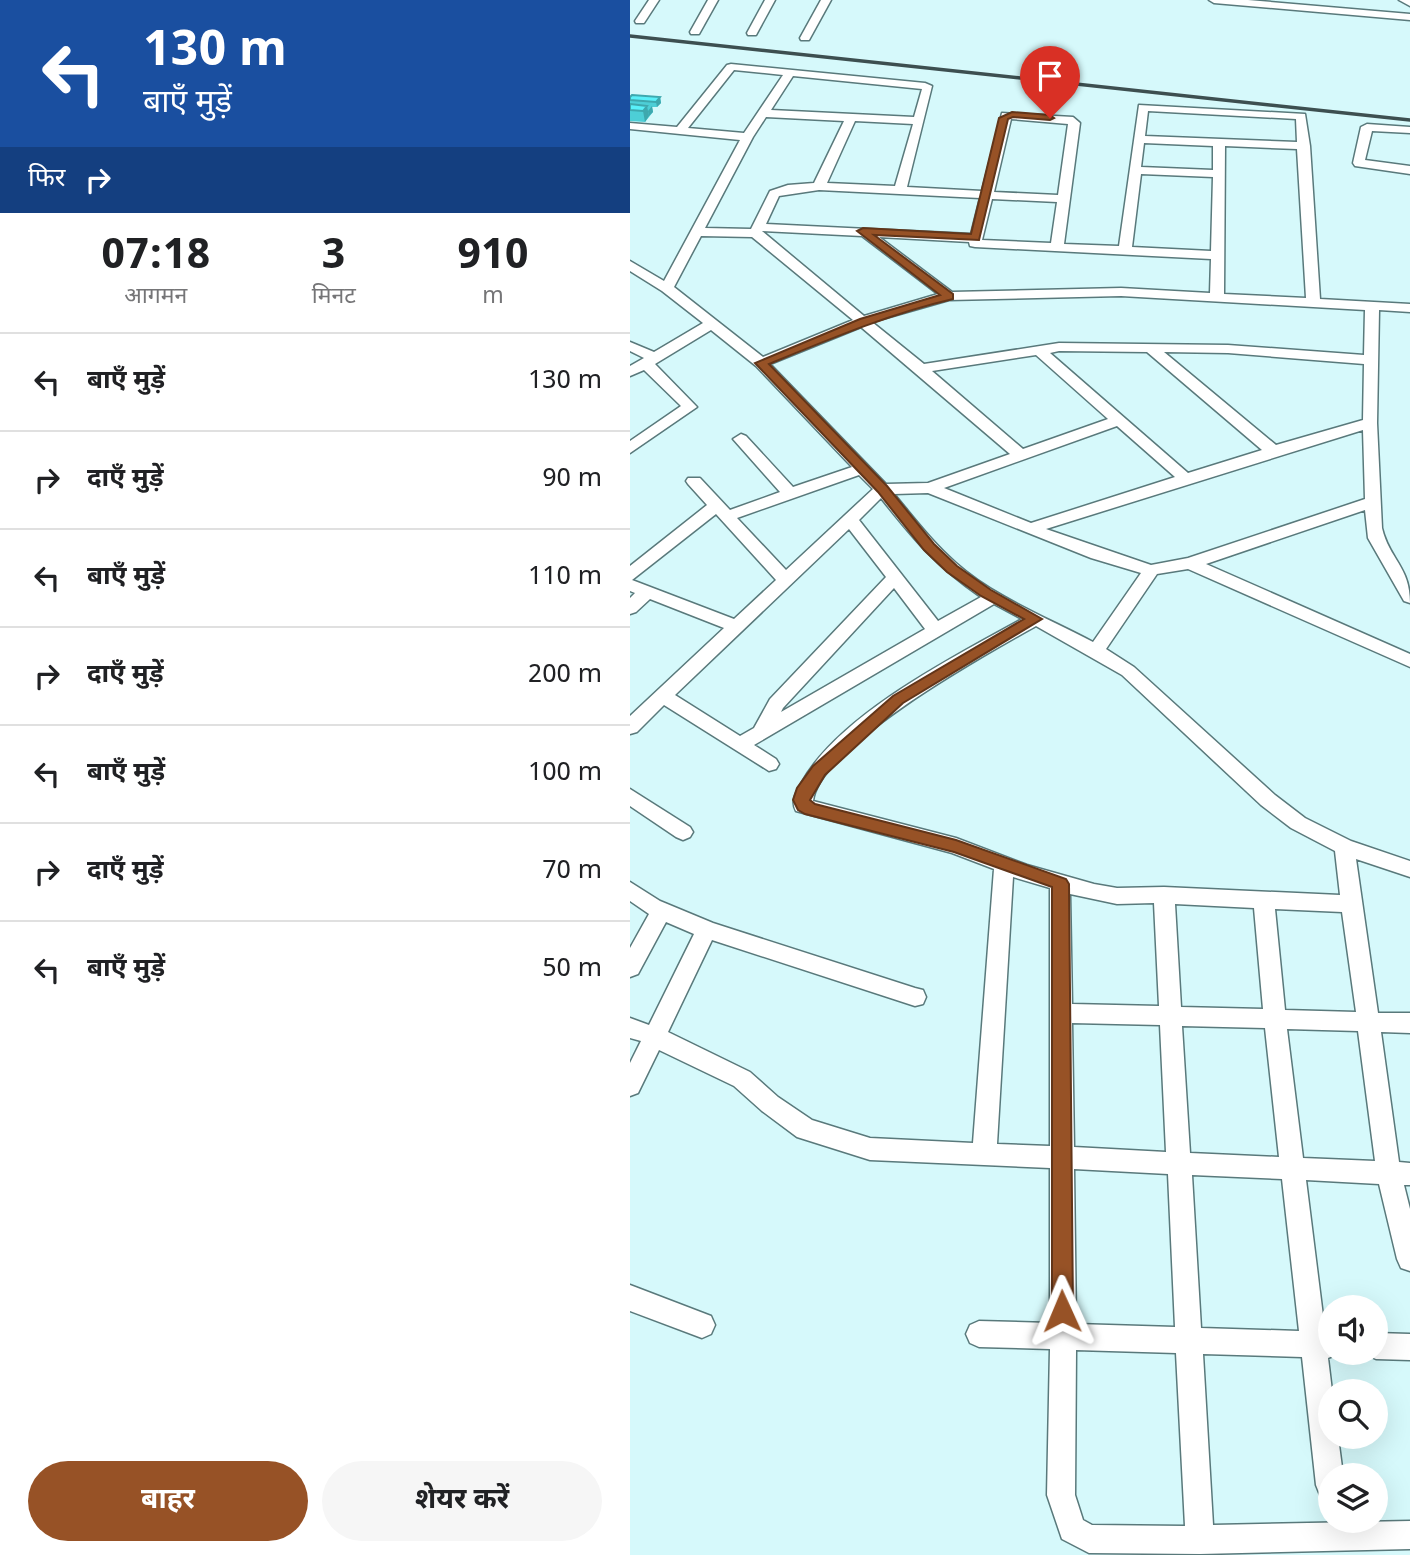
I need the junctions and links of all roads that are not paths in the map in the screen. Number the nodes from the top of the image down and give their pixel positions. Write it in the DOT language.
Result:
graph roads {
  1 [pos="654,0"];
  2 [pos="713,0"];
  3 [pos="770,0"];
  4 [pos="826,0"];
  5 [pos="1214,0"];
  6 [pos="1321,0"];
  7 [pos="1404,0"];
  8 [pos="1410,3"];
  9 [pos="1339,11"];
  10 [pos="1410,17"];
  11 [pos="640,21"];
  12 [pos="695,32"];
  13 [pos="752,33"];
  14 [pos="805,38"];
  15 [pos="791,72"];
  16 [pos="764,113"];
  17 [pos="851,118"];
  18 [pos="919,121"];
  19 [pos="630,126"];
  20 [pos="1410,130"];
  21 [pos="680,131"];
  22 [pos="747,137"];
  23 [pos="1138,139"];
  24 [pos="1219,143"];
  25 [pos="1304,146"];
  26 [pos="1134,170"];
  27 [pos="1410,170"];
  28 [pos="1218,174"];
  29 [pos="819,186"];
  30 [pos="900,192"];
  31 [pos="987,196"];
  32 [pos="1063,199"];
  33 [pos="756,230"];
  34 [pos="863,231"];
  35 [pos="695,232"];
  36 [pos="975,238"];
  37 [pos="1057,247"];
  38 [pos="1125,251"];
  39 [pos="1216,255"];
  40 [pos="630,265"];
  41 [pos="667,288"];
  42 [pos="949,296"];
  43 [pos="1217,297"];
  44 [pos="1312,302"];
  45 [pos="1372,306"];
  46 [pos="1410,308"];
  47 [pos="864,322"];
  48 [pos="712,324"];
  49 [pos="630,346"];
  50 [pos="1150,348"];
  51 [pos="1038,349"];
  52 [pos="650,360"];
  53 [pos="1371,360"];
  54 [pos="761,363"];
  55 [pos="921,369"];
  56 [pos="630,372"];
  57 [pos="1119,420"];
  58 [pos="1370,423"];
  59 [pos="741,439"];
  60 [pos="630,449"];
  61 [pos="1273,451"];
  62 [pos="1019,454"];
  63 [pos="863,468"];
  64 [pos="1186,479"];
  65 [pos="694,481"];
  66 [pos="930,488"];
  67 [pos="883,489"];
  68 [pos="789,494"];
  69 [pos="1373,502"];
  70 [pos="722,511"];
  71 [pos="850,520"];
  72 [pos="1030,529"];
  73 [pos="1387,558"];
  74 [pos="1410,561"];
  75 [pos="1190,563"];
  76 [pos="1151,570"];
  77 [pos="630,575"];
  78 [pos="895,577"];
  79 [pos="786,580"];
  80 [pos="630,585"];
  81 [pos="647,593"];
  82 [pos="993,597"];
  83 [pos="1410,597"];
  84 [pos="630,608"];
  85 [pos="1035,619"];
  86 [pos="737,627"];
  87 [pos="936,629"];
  88 [pos="1097,650"];
  89 [pos="1410,661"];
  90 [pos="663,696"];
  91 [pos="630,727"];
  92 [pos="762,731"];
  93 [pos="739,744"];
  94 [pos="769,764"];
  95 [pos="630,796"];
  96 [pos="683,832"];
  97 [pos="1344,848"];
  98 [pos="1004,865"];
  99 [pos="1410,869"];
  100 [pos="1060,884"];
  101 [pos="630,890"];
  102 [pos="1164,895"];
  103 [pos="1264,900"];
  104 [pos="1351,904"];
  105 [pos="661,911"];
  106 [pos="707,930"];
  107 [pos="632,961"];
  108 [pos="915,997"];
  109 [pos="1061,1013"];
  110 [pos="1170,1018"];
  111 [pos="1275,1020"];
  112 [pos="1366,1022"];
  113 [pos="1410,1023"];
  114 [pos="630,1028"];
  115 [pos="653,1036"];
  116 [pos="630,1086"];
  117 [pos="984,1154"];
  118 [pos="1060,1159"];
  119 [pos="1180,1164"];
  120 [pos="1293,1169"];
  121 [pos="1399,1174"];
  122 [pos="1410,1259"];
  123 [pos="630,1298"];
  124 [pos="1318,1320"];
  125 [pos="702,1325"];
  126 [pos="979,1334"];
  127 [pos="1063,1336"];
  128 [pos="1189,1340"];
  129 [pos="1318,1344"];
  130 [pos="1388,1346"];
  131 [pos="1410,1347"];
  132 [pos="1323,1365"];
  133 [pos="1329,1463"];
  134 [pos="1318,1530"];
  135 [pos="1385,1533"];
  136 [pos="1410,1535"];
  137 [pos="1200,1540"];
  1 -- 11 [label="street"];
  2 -- 12 [label="street"];
  3 -- 13 [label="street"];
  4 -- 14 [label="street"];
  5 -- 9 [label="street"];
  6 -- 9 [label="street"];
  7 -- 8 [label="street"];
  9 -- 10 [label="street"];
  15 -- 16 [label="street"];
  15 -- 18 [label="street"];
  15 -- 21 [label="street"];
  16 -- 17 [label="street"];
  16 -- 22 [label="street"];
  17 -- 18 [label="street"];
  17 -- 29 [label="street"];
  18 -- 30 [label="street"];
  19 -- 21 [label="street"];
  20 -- 27 [label="street"];
  21 -- 22 [label="street"];
  22 -- 35 [label="street"];
  23 -- 24 [label="street"];
  23 -- 25 [label="street"];
  23 -- 26 [label="street"];
  24 -- 25 [label="street"];
  24 -- 28 [label="street"];
  25 -- 44 [label="street"];
  26 -- 28 [label="street"];
  26 -- 38 [label="street"];
  28 -- 39 [label="street"];
  29 -- 30 [label="street"];
  29 -- 33 [label="street"];
  30 -- 31 [label="street"];
  31 -- 32 [label="street"];
  31 -- 32 [label="street"];
  31 -- 36 [label="street"];
  32 -- 37 [label="street"];
  33 -- 34 [label="street"];
  33 -- 35 [label="street"];
  33 -- 47 [label="street"];
  34 -- 36 [label="street"];
  34 -- 42 [label="street"];
  35 -- 41 [label="street"];
  36 -- 37 [label="street"];
  37 -- 38 [label="street"];
  38 -- 39 [label="street"];
  39 -- 43 [label="street"];
  40 -- 41 [label="street"];
  41 -- 48 [label="street"];
  42 -- 43 [label="street"];
  42 -- 47 [label="street"];
  43 -- 44 [label="street"];
  44 -- 45 [label="street"];
  45 -- 46 [label="street"];
  45 -- 53 [label="street"];
  47 -- 54 [label="street"];
  47 -- 55 [label="street"];
  48 -- 52 [label="street"];
  48 -- 54 [label="street"];
  49 -- 52 [label="street"];
  50 -- 51 [label="street"];
  50 -- 53 [label="street"];
  50 -- 61 [label="street"];
  51 -- 55 [label="street"];
  51 -- 57 [label="street"];
  52 -- 56 [label="street"];
  52 -- 60 [label="street"];
  53 -- 58 [label="street"];
  54 -- 63 [label="street"];
  55 -- 62 [label="street"];
  57 -- 62 [label="street"];
  57 -- 64 [label="street"];
  58 -- 61 [label="street"];
  58 -- 69 [label="street"];
  59 -- 68 [label="street"];
  61 -- 64 [label="street"];
  62 -- 66 [label="street"];
  63 -- 67 [label="street"];
  63 -- 68 [label="street"];
  64 -- 72 [label="street"];
  65 -- 70 [label="street"];
  66 -- 67 [label="street"];
  66 -- 72 [label="street"];
  67 -- 71 [label="street"];
  67 -- 82 [label="street"];
  68 -- 70 [label="street"];
  69 -- 73 [label="street"];
  69 -- 75 [label="street"];
  70 -- 77 [label="street"];
  70 -- 79 [label="street"];
  71 -- 78 [label="street"];
  71 -- 79 [label="street"];
  72 -- 76 [label="street"];
  73 -- 74 [label="street"];
  73 -- 83 [label="street"];
  75 -- 76 [label="street"];
  75 -- 89 [label="street"];
  76 -- 88 [label="street"];
  78 -- 87 [label="street"];
  78 -- 92 [label="street"];
  79 -- 86 [label="street"];
  80 -- 81 [label="street"];
  81 -- 84 [label="street"];
  81 -- 86 [label="street"];
  82 -- 85 [label="street"];
  82 -- 87 [label="street"];
  85 -- 88 [label="street"];
  85 -- 98 [label="street"];
  86 -- 90 [label="street"];
  87 -- 92 [label="street"];
  88 -- 97 [label="street"];
  90 -- 91 [label="street"];
  90 -- 93 [label="street"];
  92 -- 93 [label="street"];
  93 -- 94 [label="street"];
  95 -- 96 [label="street"];
  97 -- 99 [label="street"];
  97 -- 104 [label="street"];
  98 -- 100 [label="street"];
  98 -- 117 [label="street"];
  100 -- 102 [label="street"];
  100 -- 109 [label="street"];
  101 -- 105 [label="street"];
  102 -- 103 [label="street"];
  102 -- 110 [label="street"];
  103 -- 104 [label="street"];
  103 -- 111 [label="street"];
  104 -- 112 [label="street"];
  105 -- 106 [label="street"];
  105 -- 107 [label="street"];
  106 -- 108 [label="street"];
  106 -- 115 [label="street"];
  109 -- 110 [label="street"];
  109 -- 118 [label="street"];
  110 -- 111 [label="street"];
  110 -- 119 [label="street"];
  111 -- 112 [label="street"];
  111 -- 120 [label="street"];
  112 -- 113 [label="street"];
  112 -- 121 [label="street"];
  114 -- 115 [label="street"];
  115 -- 116 [label="street"];
  115 -- 117 [label="street"];
  117 -- 118 [label="street"];
  118 -- 119 [label="street"];
  118 -- 127 [label="street"];
  119 -- 120 [label="street"];
  119 -- 128 [label="street"];
  120 -- 121 [label="street"];
  120 -- 124 [label="street"];
  121 -- 122 [label="street"];
  123 -- 125 [label="street"];
  126 -- 127 [label="street"];
  127 -- 128 [label="street"];
  127 -- 137 [label="street"];
  128 -- 129 [label="street"];
  128 -- 137 [label="street"];
  130 -- 131 [label="street"];
  132 -- 133 [label="street"];
  134 -- 137 [label="street"];
  135 -- 136 [label="street"];
}
